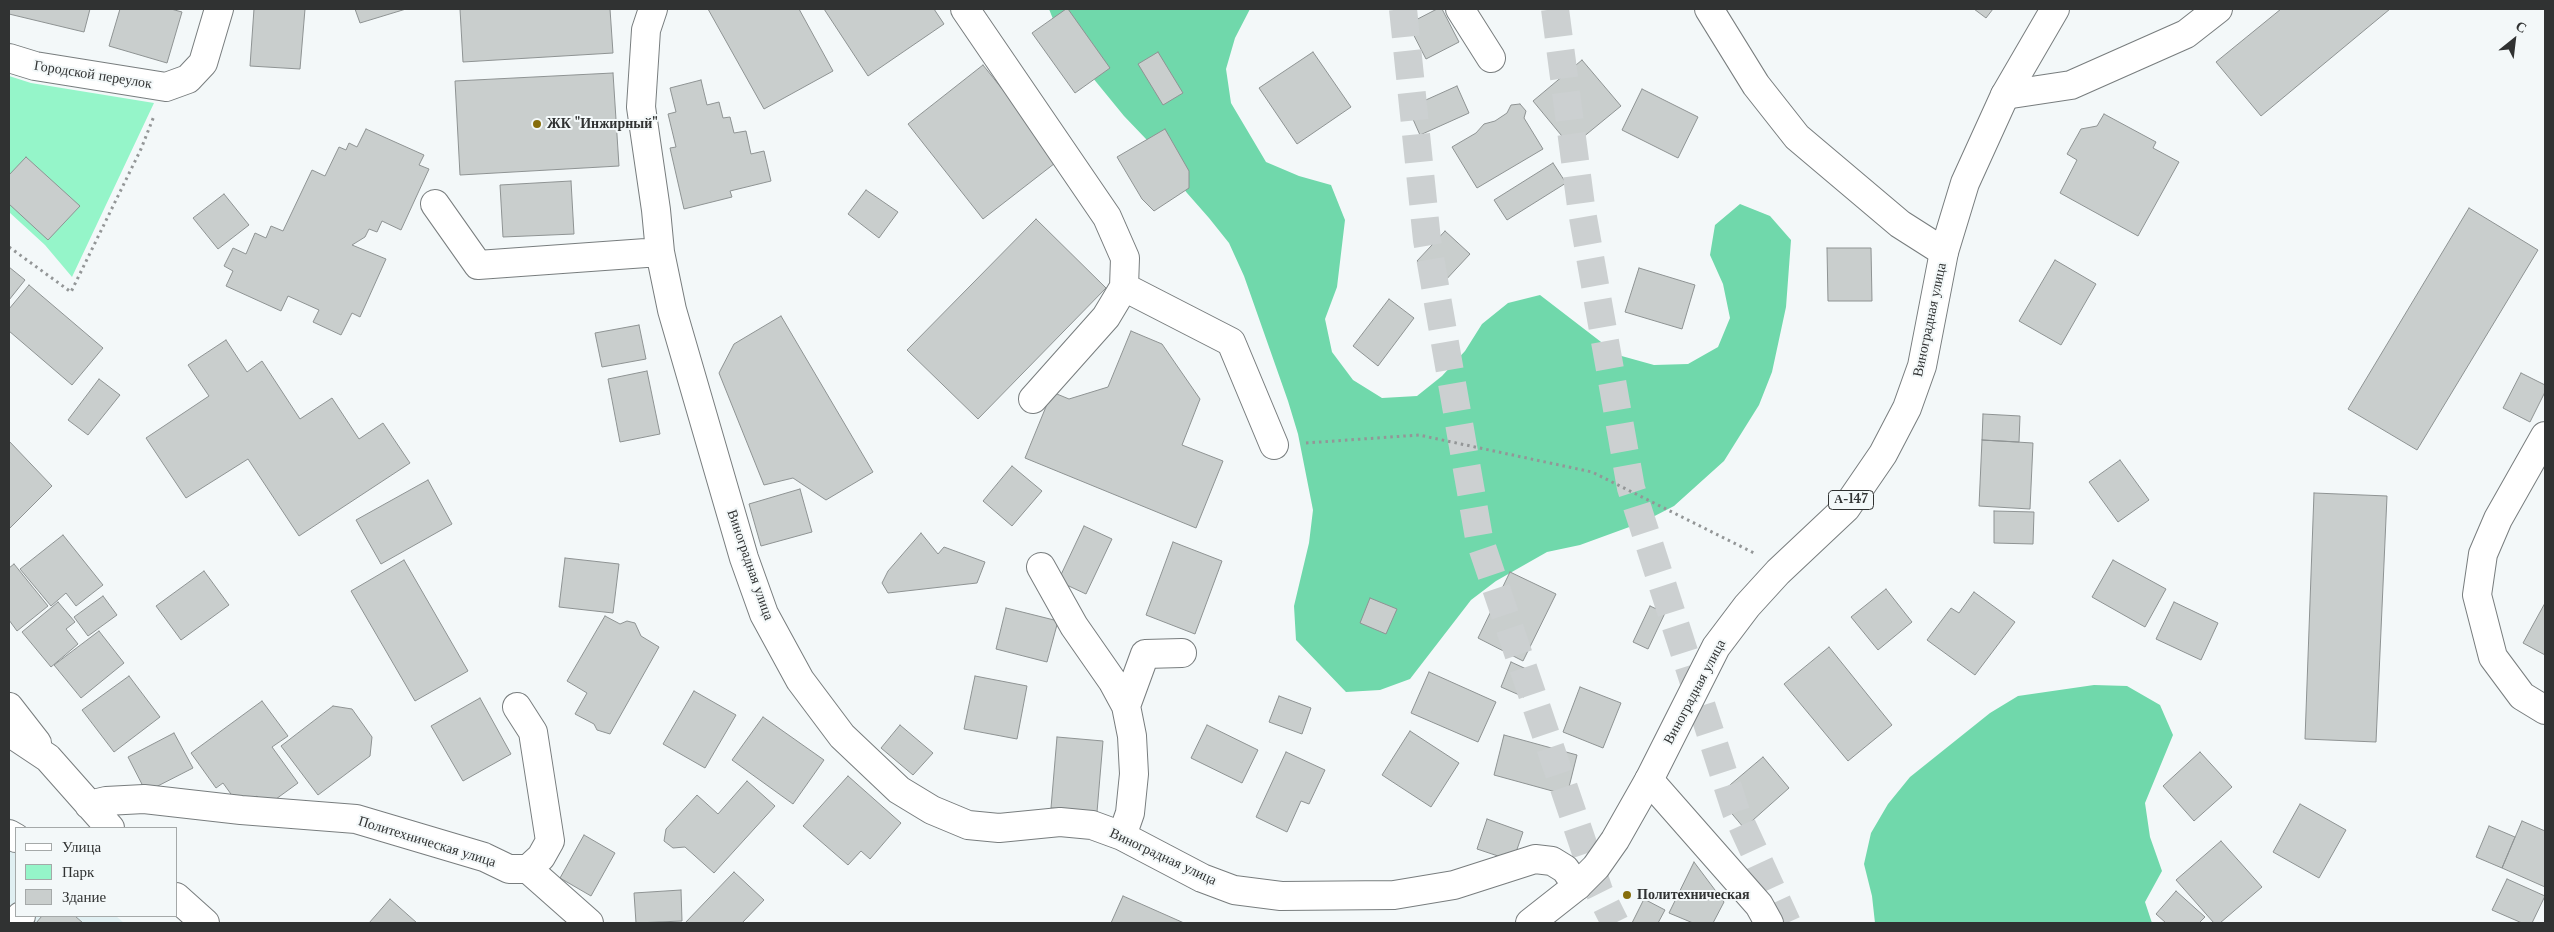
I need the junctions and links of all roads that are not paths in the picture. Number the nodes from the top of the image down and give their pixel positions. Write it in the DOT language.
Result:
graph roads {
  1 [pos="219,9"];
  2 [pos="653,9"];
  3 [pos="965,9"];
  4 [pos="1460,9"];
  5 [pos="1709,9"];
  6 [pos="2055,9"];
  7 [pos="2218,9"];
  8 [pos="9,58"];
  9 [pos="1491,58"];
  10 [pos="2005,95"];
  11 [pos="435,204"];
  12 [pos="660,252"];
  13 [pos="1944,252"];
  14 [pos="1124,287"];
  15 [pos="1033,399"];
  16 [pos="2545,436"];
  17 [pos="1274,445"];
  18 [pos="1041,567"];
  19 [pos="1182,653"];
  20 [pos="1126,706"];
  21 [pos="9,707"];
  22 [pos="517,707"];
  23 [pos="2545,710"];
  24 [pos="9,732"];
  25 [pos="48,758"];
  26 [pos="1649,780"];
  27 [pos="89,805"];
  28 [pos="109,827"];
  29 [pos="1122,836"];
  30 [pos="528,869"];
  31 [pos="1577,886"];
  32 [pos="178,899"];
  33 [pos="205,923"];
  34 [pos="589,923"];
  35 [pos="1530,923"];
  36 [pos="1769,923"];
  1 -- 8 [label="street, Городской переулок"];
  2 -- 12 [label="street, Виноградная улица"];
  3 -- 14 [label="street"];
  4 -- 9 [label="street"];
  5 -- 13 [label="street, Виноградная улица"];
  6 -- 10 [label="street, Виноградная улица / А-147"];
  7 -- 10 [label="street"];
  10 -- 13 [label="street, Виноградная улица / А-147"];
  11 -- 12 [label="street"];
  12 -- 29 [label="street, Виноградная улица"];
  13 -- 26 [label="street, Виноградная улица / А-147"];
  14 -- 15 [label="street"];
  14 -- 17 [label="street"];
  16 -- 23 [label="street"];
  18 -- 20 [label="street"];
  19 -- 20 [label="street"];
  20 -- 29 [label="street"];
  21 -- 25 [label="street"];
  22 -- 30 [label="street"];
  24 -- 25 [label="street"];
  25 -- 27 [label="street"];
  26 -- 31 [label="street, Виноградная улица / А-147"];
  26 -- 36 [label="street"];
  27 -- 28 [label="street"];
  27 -- 30 [label="street, Политехническая улица"];
  29 -- 31 [label="street, Виноградная улица"];
  30 -- 34 [label="street"];
  31 -- 35 [label="street, Виноградная улица / А-147"];
  32 -- 33 [label="street"];
}
